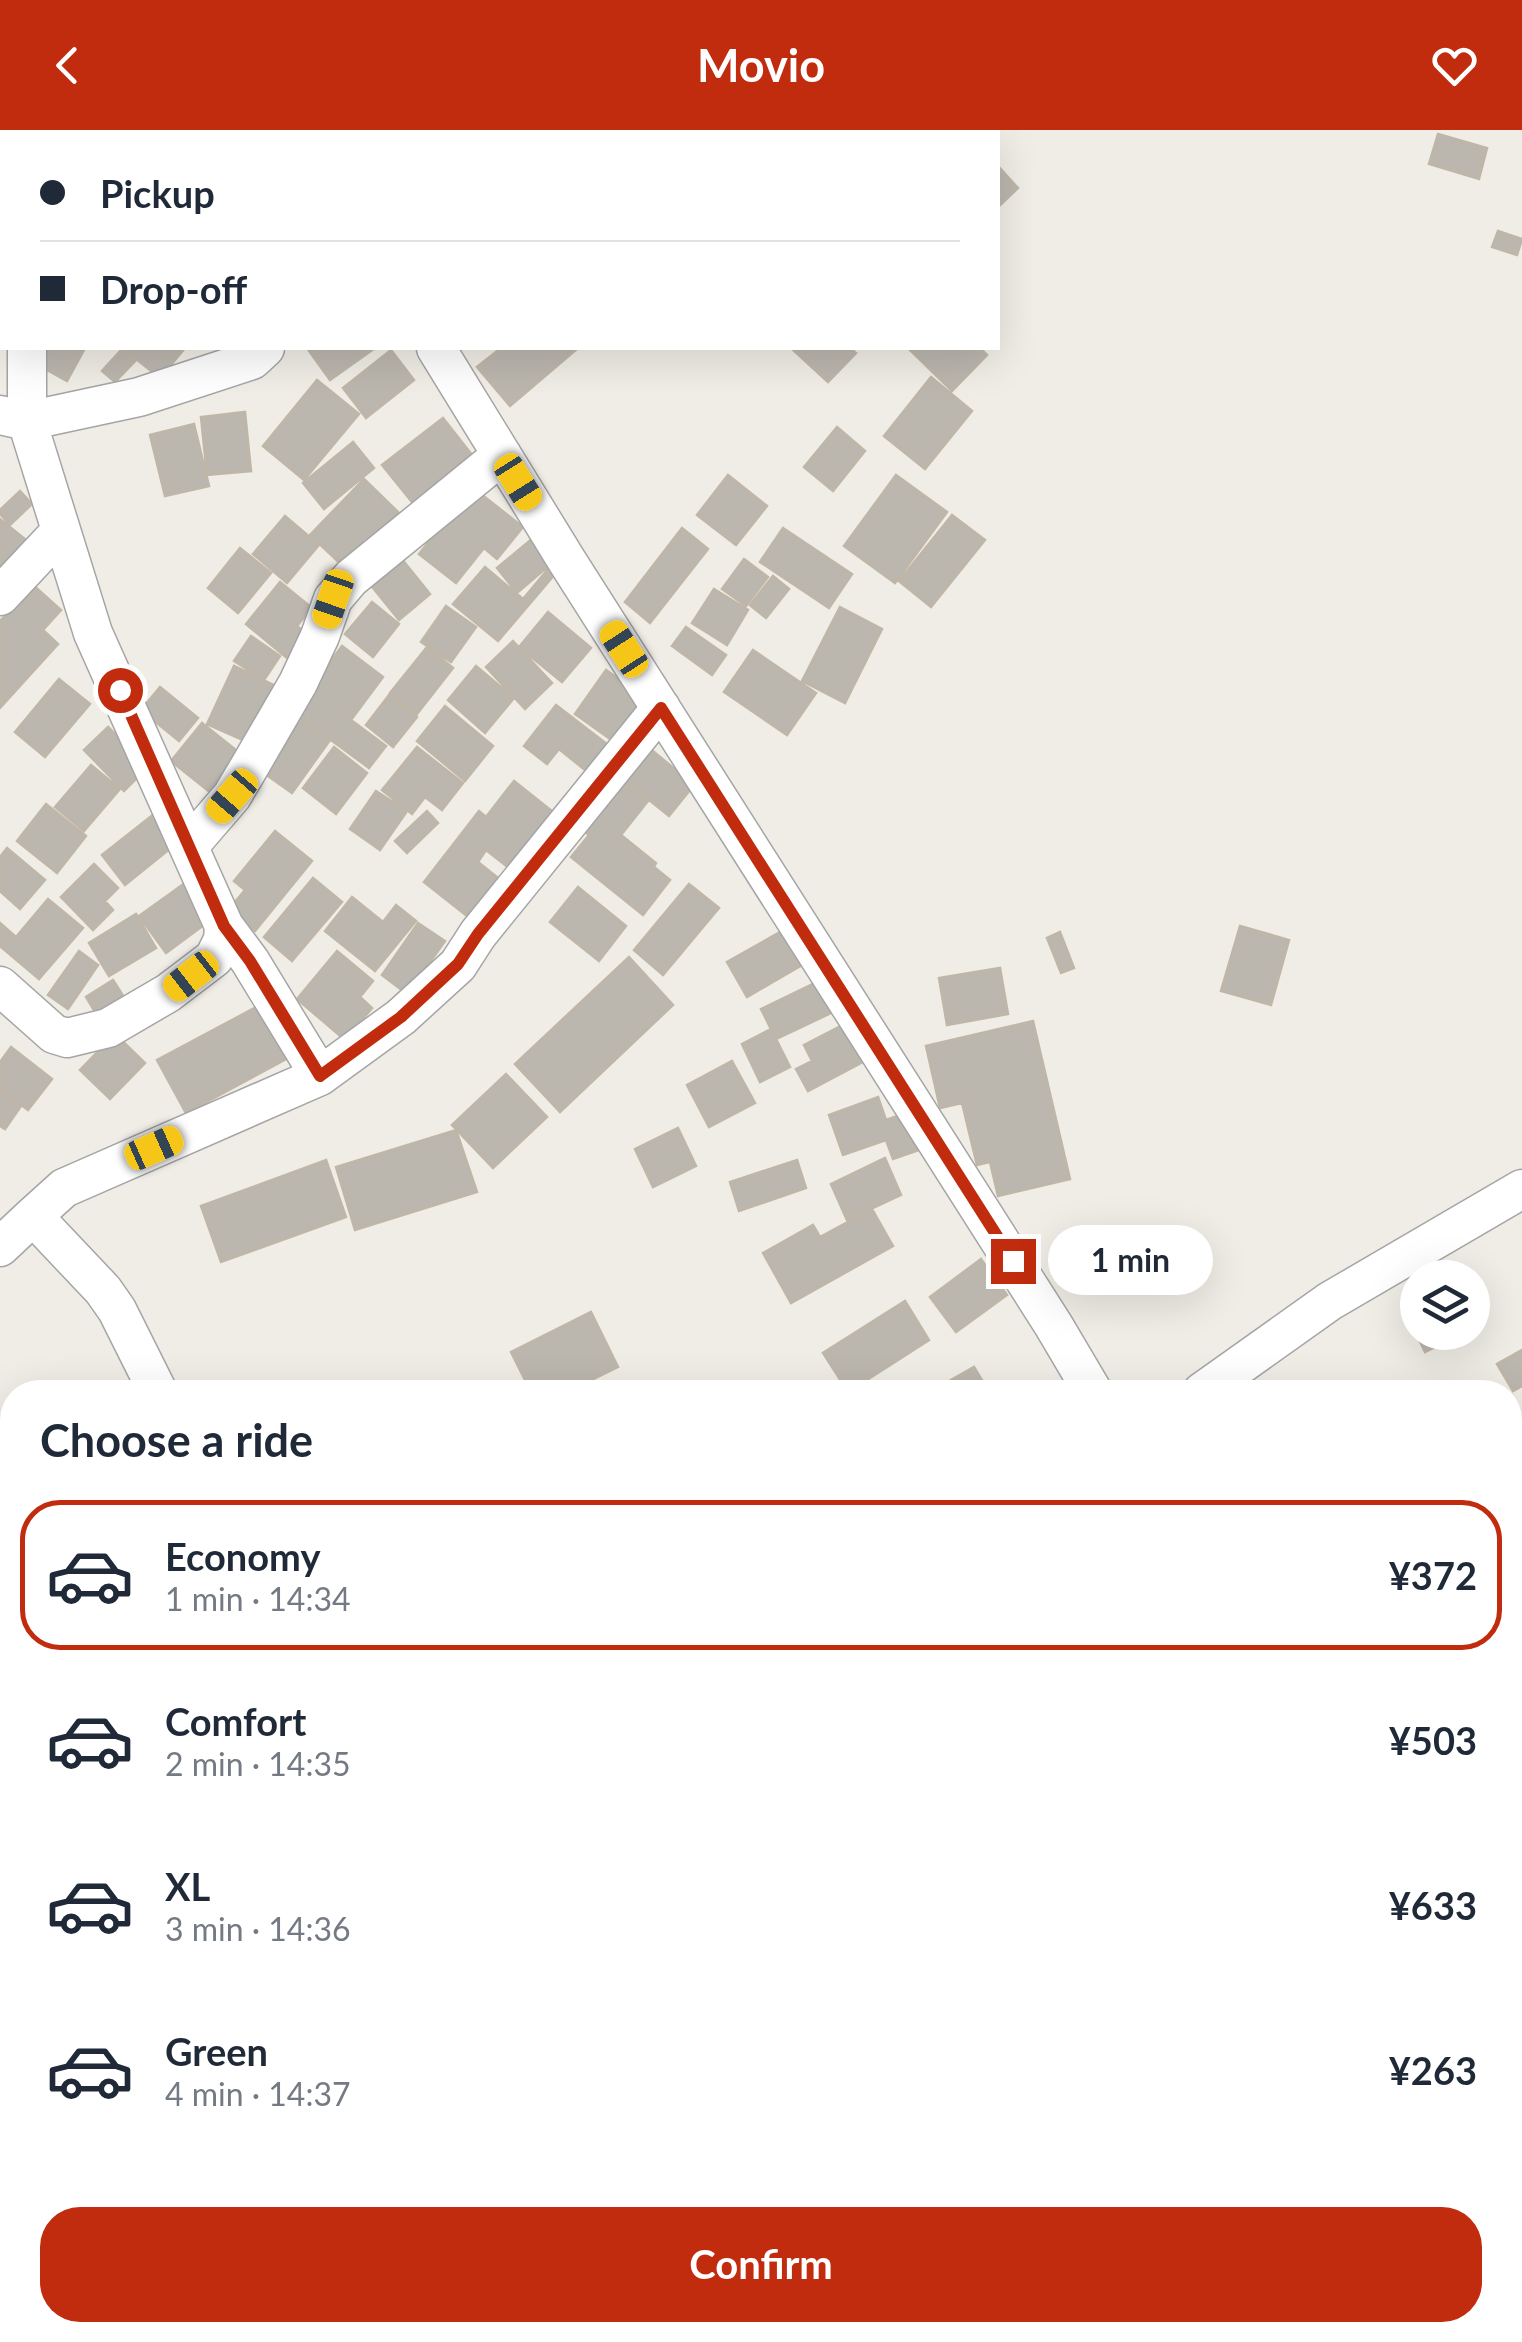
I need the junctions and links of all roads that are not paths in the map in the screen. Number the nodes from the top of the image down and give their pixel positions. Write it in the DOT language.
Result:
graph roads {
  1 [pos="27,350"];
  2 [pos="264,350"];
  3 [pos="437,350"];
  4 [pos="14,418"];
  5 [pos="502,455"];
  6 [pos="61,531"];
  7 [pos="0,596"];
  8 [pos="661,708"];
  9 [pos="189,846"];
  10 [pos="224,926"];
  11 [pos="4,998"];
  12 [pos="320,1076"];
  13 [pos="1522,1189"];
  14 [pos="34,1216"];
  15 [pos="0,1247"];
  16 [pos="152,1380"];
  17 [pos="1086,1380"];
  18 [pos="1219,1380"];
  1 -- 4 [label="street"];
  2 -- 4 [label="street"];
  3 -- 5 [label="street"];
  4 -- 6 [label="street"];
  5 -- 8 [label="street"];
  5 -- 9 [label="street"];
  6 -- 7 [label="street"];
  6 -- 9 [label="street"];
  8 -- 12 [label="street"];
  8 -- 17 [label="street"];
  9 -- 10 [label="street"];
  10 -- 11 [label="street"];
  10 -- 12 [label="street"];
  12 -- 14 [label="street"];
  13 -- 18 [label="street"];
  14 -- 15 [label="street"];
  14 -- 16 [label="street"];
}
